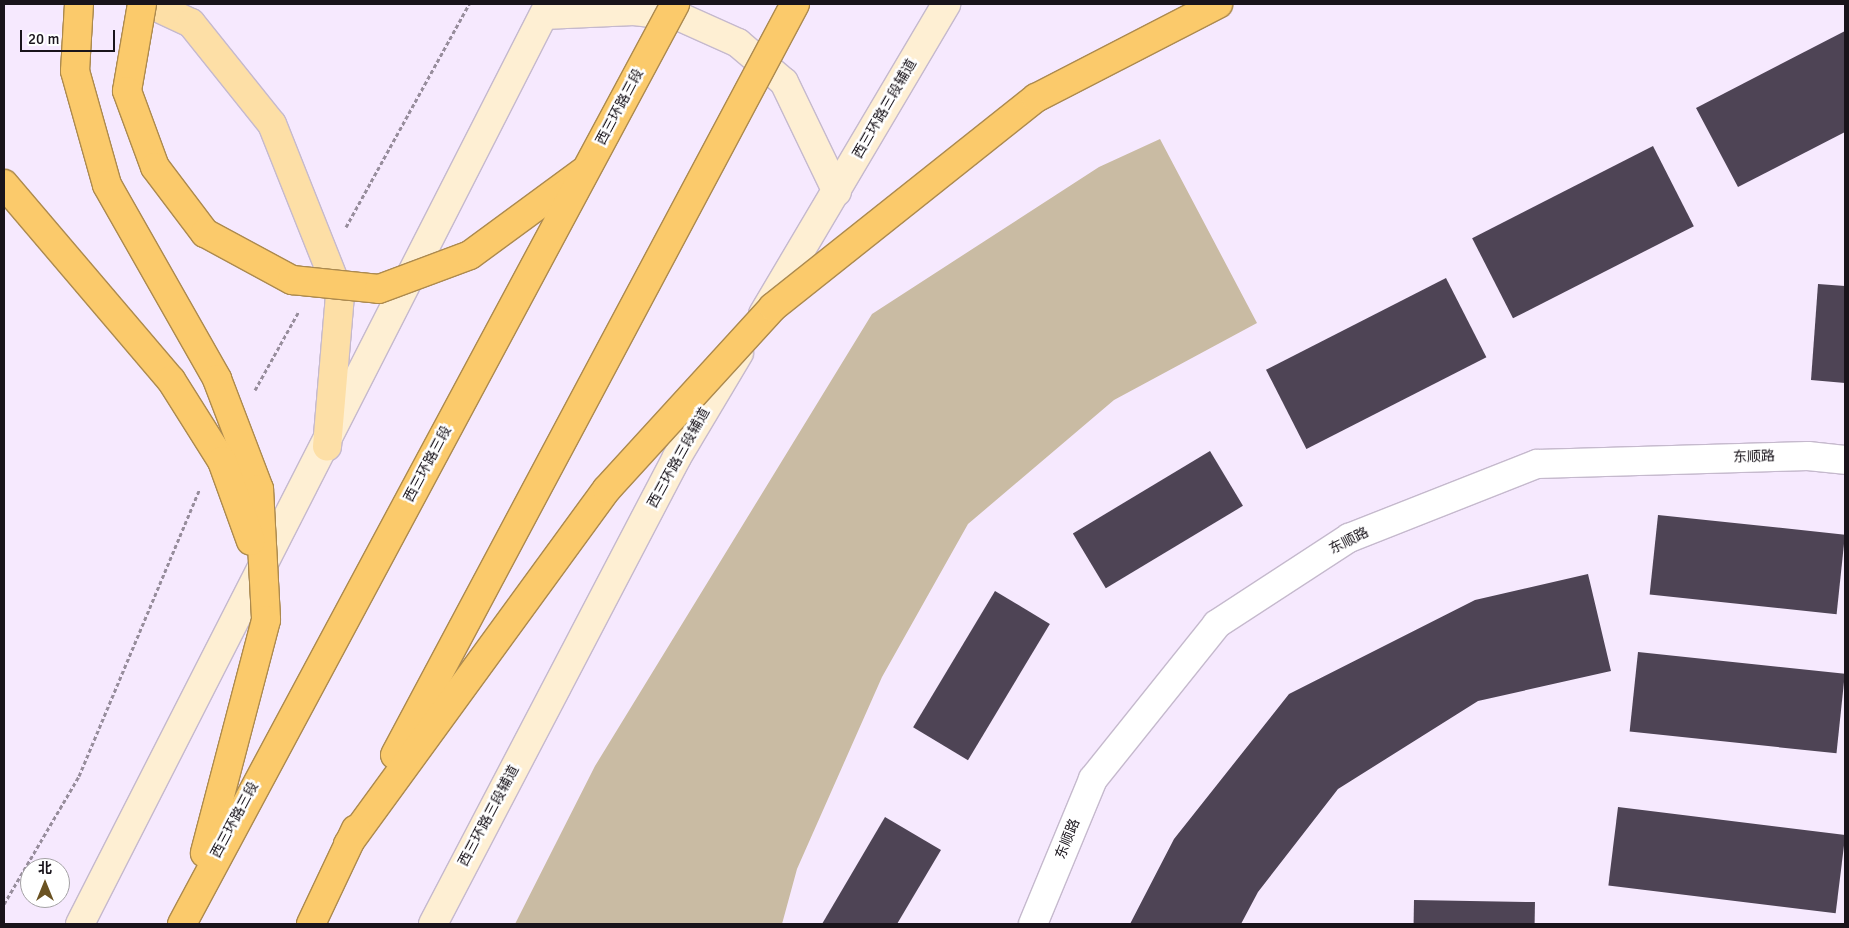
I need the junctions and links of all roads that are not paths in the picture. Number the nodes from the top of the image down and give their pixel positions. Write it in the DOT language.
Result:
graph roads {
  1 [pos="79,4"];
  2 [pos="142,4"];
  3 [pos="150,4"];
  4 [pos="675,4"];
  5 [pos="795,4"];
  6 [pos="946,4"];
  7 [pos="1218,4"];
  8 [pos="547,9"];
  9 [pos="588,168"];
  10 [pos="4,184"];
  11 [pos="837,192"];
  12 [pos="327,446"];
  13 [pos="1845,460"];
  14 [pos="265,609"];
  15 [pos="348,844"];
  16 [pos="195,895"];
  17 [pos="80,924"];
  18 [pos="182,924"];
  19 [pos="311,924"];
  20 [pos="433,924"];
  21 [pos="1033,924"];
  1 -- 14 [label="highway, bridge"];
  2 -- 9 [label="highway, bridge"];
  3 -- 12 [label="main road"];
  4 -- 9 [label="highway, 西三环路三段, bridge"];
  5 -- 15 [label="highway, bridge"];
  6 -- 11 [label="main road, 西三环路三段辅道"];
  7 -- 15 [label="highway, bridge"];
  8 -- 11 [label="main road"];
  8 -- 12 [label="main road"];
  9 -- 16 [label="highway, 西三环路三段, bridge"];
  10 -- 14 [label="highway, bridge"];
  11 -- 20 [label="main road, 西三环路三段辅道"];
  12 -- 17 [label="main road"];
  13 -- 21 [label="street, 东顺路"];
  14 -- 16 [label="highway, bridge"];
  15 -- 19 [label="highway, bridge"];
  16 -- 18 [label="highway, 西三环路三段, bridge"];
}
